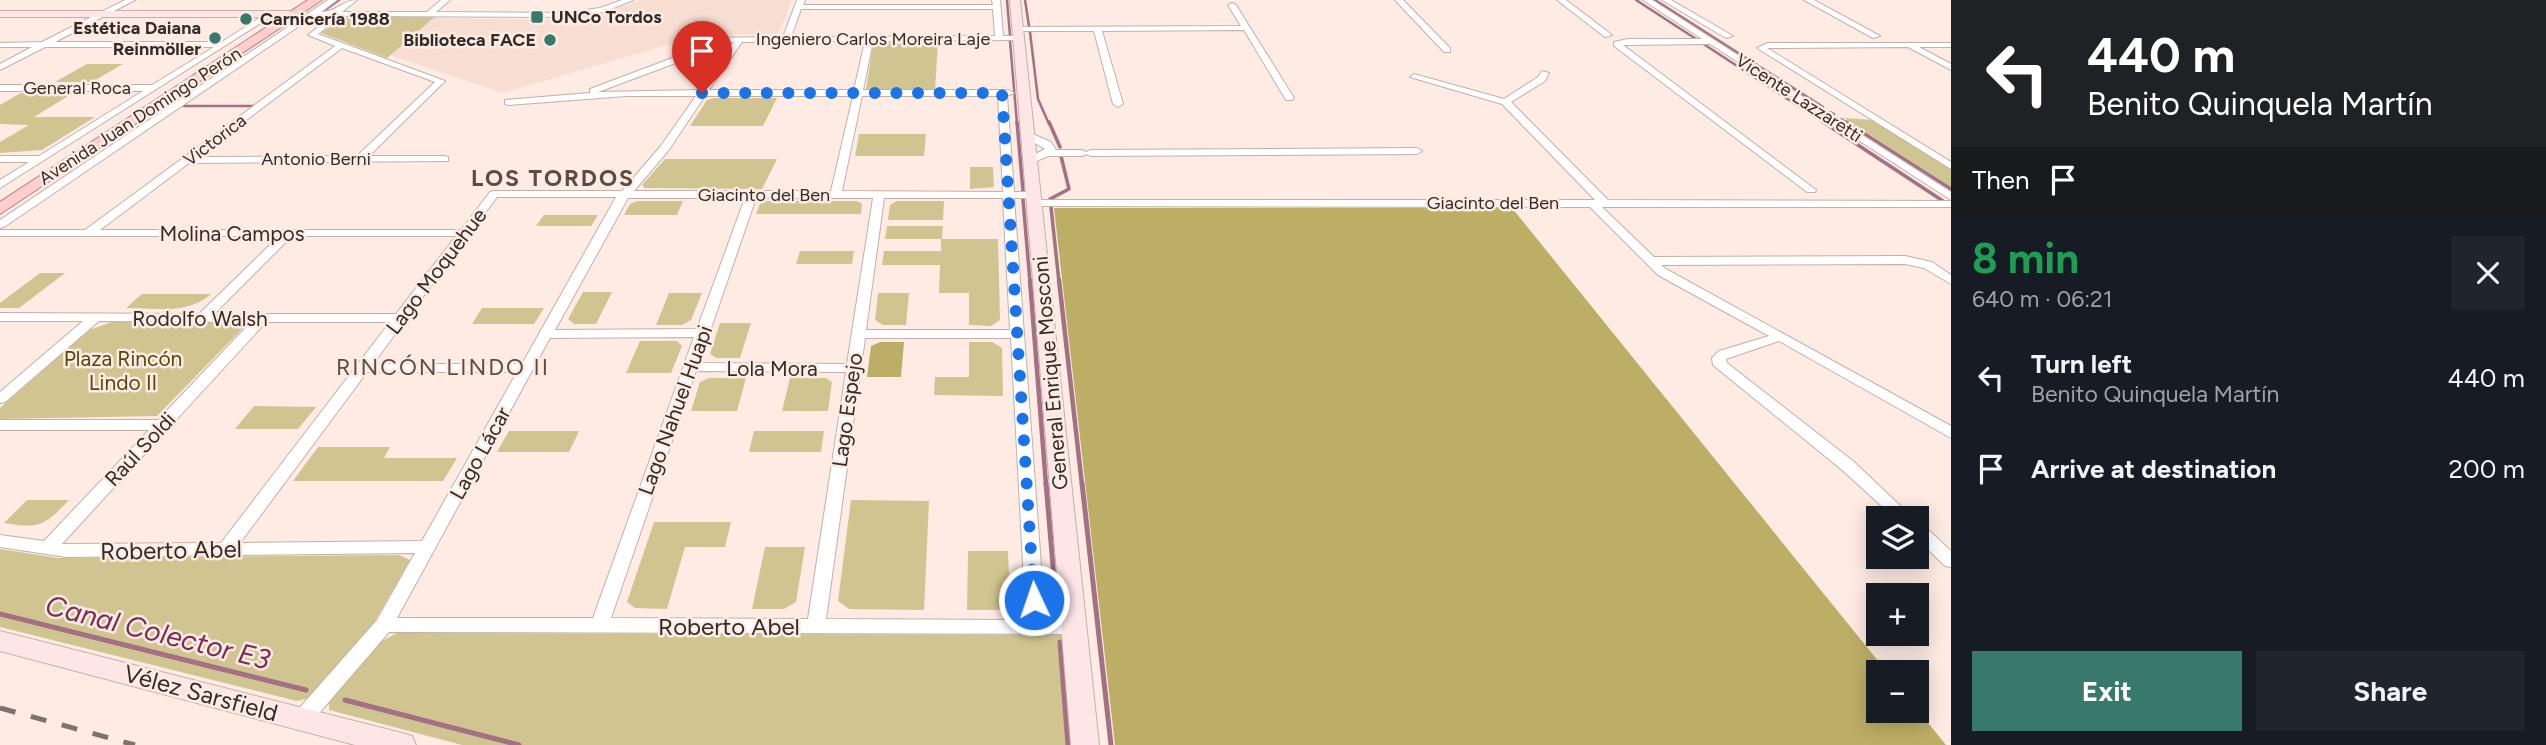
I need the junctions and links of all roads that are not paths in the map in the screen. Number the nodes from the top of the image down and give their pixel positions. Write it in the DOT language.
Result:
graph roads {
  1 [pos="131,0"];
  2 [pos="316,0"];
  3 [pos="333,0"];
  4 [pos="353,0"];
  5 [pos="446,0"];
  6 [pos="629,0"];
  7 [pos="1399,0"];
  8 [pos="1561,0"];
  9 [pos="1647,0"];
  10 [pos="1666,0"];
  11 [pos="1808,0"];
  12 [pos="614,2"];
  13 [pos="1003,2"];
  14 [pos="800,3"];
  15 [pos="1232,5"];
  16 [pos="271,13"];
  17 [pos="0,14"];
  18 [pos="103,14"];
  19 [pos="295,14"];
  20 [pos="312,15"];
  21 [pos="335,15"];
  22 [pos="428,15"];
  23 [pos="1246,28"];
  24 [pos="1097,29"];
  25 [pos="1018,33"];
  26 [pos="1608,35"];
  27 [pos="1728,36"];
  28 [pos="1876,36"];
  29 [pos="999,39"];
  30 [pos="685,40"];
  31 [pos="732,40"];
  32 [pos="786,40"];
  33 [pos="869,40"];
  34 [pos="1712,42"];
  35 [pos="44,44"];
  36 [pos="223,44"];
  37 [pos="0,45"];
  38 [pos="341,45"];
  39 [pos="1907,45"];
  40 [pos="1951,45"];
  41 [pos="1447,50"];
  42 [pos="0,67"];
  43 [pos="1951,67"];
  44 [pos="1545,73"];
  45 [pos="1414,77"];
  46 [pos="0,88"];
  47 [pos="154,88"];
  48 [pos="702,93"];
  49 [pos="858,93"];
  50 [pos="590,95"];
  51 [pos="1289,98"];
  52 [pos="508,102"];
  53 [pos="1504,102"];
  54 [pos="1118,104"];
  55 [pos="1862,111"];
  56 [pos="1823,113"];
  57 [pos="1871,117"];
  58 [pos="1028,135"];
  59 [pos="1416,151"];
  60 [pos="1050,153"];
  61 [pos="0,159"];
  62 [pos="41,159"];
  63 [pos="360,159"];
  64 [pos="444,159"];
  65 [pos="189,160"];
  66 [pos="1030,161"];
  67 [pos="1951,166"];
  68 [pos="0,185"];
  69 [pos="1811,190"];
  70 [pos="494,194"];
  71 [pos="624,194"];
  72 [pos="751,195"];
  73 [pos="836,195"];
  74 [pos="879,195"];
  75 [pos="1009,195"];
  76 [pos="1951,197"];
  77 [pos="1034,199"];
  78 [pos="1598,204"];
  79 [pos="1951,204"];
  80 [pos="0,209"];
  81 [pos="0,225"];
  82 [pos="0,233"];
  83 [pos="88,233"];
  84 [pos="289,233"];
  85 [pos="464,233"];
  86 [pos="1648,261"];
  87 [pos="1951,280"];
  88 [pos="0,317"];
  89 [pos="95,318"];
  90 [pos="202,318"];
  91 [pos="262,318"];
  92 [pos="401,318"];
  93 [pos="702,333"];
  94 [pos="546,334"];
  95 [pos="859,334"];
  96 [pos="1018,334"];
  97 [pos="1779,337"];
  98 [pos="690,367"];
  99 [pos="362,368"];
  100 [pos="527,368"];
  101 [pos="853,368"];
  102 [pos="0,399"];
  103 [pos="0,425"];
  104 [pos="162,425"];
  105 [pos="1948,429"];
  106 [pos="1892,506"];
  107 [pos="1929,540"];
  108 [pos="0,541"];
  109 [pos="428,547"];
  110 [pos="47,549"];
  111 [pos="226,549"];
  112 [pos="1951,561"];
  113 [pos="384,625"];
  114 [pos="599,626"];
  115 [pos="816,626"];
  116 [pos="1036,626"];
  117 [pos="1074,627"];
  118 [pos="0,641"];
  119 [pos="302,719"];
  120 [pos="402,745"];
  121 [pos="1085,745"];
  1 -- 18 [label="street"];
  2 -- 16 [label="main road"];
  2 -- 19 [label="main road, Avenida Juan Domingo Perón"];
  3 -- 20 [label="street"];
  4 -- 21 [label="street"];
  5 -- 22 [label="street"];
  6 -- 12 [label="street"];
  7 -- 41 [label="street"];
  8 -- 26 [label="street"];
  9 -- 34 [label="street, Vicente Lazzaretti"];
  10 -- 27 [label="street"];
  11 -- 28 [label="street"];
  12 -- 22 [label="street"];
  13 -- 14 [label="street"];
  13 -- 25 [label="street, General Enrique Mosconi"];
  13 -- 29 [label="street"];
  14 -- 32 [label="street"];
  15 -- 23 [label="street"];
  16 -- 18 [label="street"];
  16 -- 19 [label="street"];
  16 -- 36 [label="street"];
  17 -- 18 [label="street"];
  18 -- 35 [label="street"];
  19 -- 20 [label="street"];
  19 -- 80 [label="main road, Avenida Juan Domingo Perón"];
  20 -- 21 [label="street"];
  20 -- 81 [label="street"];
  21 -- 22 [label="street"];
  21 -- 38 [label="street"];
  23 -- 24 [label="street, Ingeniero Carlos Moreira Laje"];
  23 -- 51 [label="street"];
  24 -- 25 [label="street, Ingeniero Carlos Moreira Laje"];
  24 -- 54 [label="street"];
  25 -- 29 [label="street, Ingeniero Carlos Moreira Laje"];
  25 -- 58 [label="street, General Enrique Mosconi"];
  29 -- 33 [label="street, Ingeniero Carlos Moreira Laje"];
  30 -- 31 [label="street, Ingeniero Carlos Moreira Laje"];
  31 -- 32 [label="street, Ingeniero Carlos Moreira Laje"];
  31 -- 48 [label="street, Lago Lácar"];
  31 -- 50 [label="street"];
  32 -- 33 [label="street, Ingeniero Carlos Moreira Laje"];
  33 -- 49 [label="street"];
  34 -- 56 [label="street, Vicente Lazzaretti"];
  34 -- 69 [label="street"];
  35 -- 36 [label="street"];
  35 -- 37 [label="street"];
  35 -- 42 [label="street"];
  36 -- 47 [label="street"];
  38 -- 63 [label="street"];
  38 -- 65 [label="street, Victorica"];
  39 -- 40 [label="street"];
  39 -- 43 [label="street"];
  39 -- 55 [label="street"];
  44 -- 53 [label="street"];
  45 -- 53 [label="street"];
  46 -- 47 [label="street, General Roca"];
  47 -- 62 [label="street"];
  48 -- 49 [label="street"];
  48 -- 50 [label="street"];
  48 -- 71 [label="street, Lago Lácar"];
  49 -- 73 [label="street"];
  49 -- 75 [label="street"];
  50 -- 52 [label="street"];
  53 -- 78 [label="street"];
  55 -- 56 [label="street"];
  55 -- 57 [label="street"];
  56 -- 57 [label="street"];
  56 -- 76 [label="street, Vicente Lazzaretti"];
  57 -- 67 [label="street"];
  58 -- 60 [label="street"];
  58 -- 66 [label="street, General Enrique Mosconi"];
  59 -- 60 [label="street"];
  60 -- 66 [label="street"];
  61 -- 62 [label="street"];
  62 -- 68 [label="street"];
  63 -- 64 [label="street, Antonio Berni"];
  63 -- 65 [label="street, Antonio Berni"];
  65 -- 83 [label="street, Victorica"];
  66 -- 77 [label="street, General Enrique Mosconi"];
  70 -- 71 [label="street, Giacinto del Ben"];
  70 -- 85 [label="street, Lago Moquehue"];
  71 -- 72 [label="street, Giacinto del Ben"];
  71 -- 94 [label="street, Lago Lácar"];
  72 -- 73 [label="street, Giacinto del Ben"];
  72 -- 93 [label="street, Lago Nahuel Huapi"];
  73 -- 74 [label="street, Giacinto del Ben"];
  74 -- 75 [label="street, Giacinto del Ben"];
  74 -- 95 [label="street, Lago Espejo"];
  75 -- 77 [label="street, Giacinto del Ben"];
  75 -- 96 [label="street"];
  77 -- 78 [label="street, Giacinto del Ben"];
  77 -- 117 [label="street, General Enrique Mosconi"];
  78 -- 79 [label="street, Giacinto del Ben"];
  78 -- 86 [label="street"];
  82 -- 83 [label="street, Molina Campos"];
  83 -- 84 [label="street, Molina Campos"];
  84 -- 85 [label="street, Molina Campos"];
  84 -- 90 [label="street"];
  85 -- 92 [label="street, Lago Moquehue"];
  86 -- 87 [label="street"];
  86 -- 97 [label="street"];
  88 -- 89 [label="street, Rodolfo Walsh"];
  89 -- 90 [label="street, Rodolfo Walsh"];
  89 -- 102 [label="street"];
  90 -- 91 [label="street, Rodolfo Walsh"];
  91 -- 92 [label="street, Rodolfo Walsh"];
  91 -- 104 [label="street, Raúl Soldi"];
  92 -- 99 [label="street, Lago Moquehue"];
  93 -- 94 [label="street"];
  93 -- 98 [label="street, Lago Nahuel Huapi"];
  94 -- 100 [label="street, Lago Lácar"];
  95 -- 96 [label="street"];
  95 -- 101 [label="street, Lago Espejo"];
  96 -- 116 [label="street"];
  97 -- 105 [label="street"];
  97 -- 106 [label="street"];
  98 -- 101 [label="street, Lola Mora"];
  98 -- 114 [label="street, Lago Nahuel Huapi"];
  99 -- 100 [label="street"];
  99 -- 111 [label="street, Lago Moquehue"];
  100 -- 109 [label="street, Lago Lácar"];
  101 -- 115 [label="street, Lago Espejo"];
  103 -- 104 [label="street"];
  104 -- 110 [label="street, Raúl Soldi"];
  107 -- 112 [label="street"];
  108 -- 110 [label="street, Roberto Abel"];
  109 -- 111 [label="street, Roberto Abel"];
  109 -- 113 [label="street, Lago Lácar"];
  110 -- 111 [label="street, Roberto Abel"];
  113 -- 114 [label="street, Roberto Abel"];
  113 -- 119 [label="street, Lago Lácar"];
  114 -- 115 [label="street, Roberto Abel"];
  115 -- 116 [label="street, Roberto Abel"];
  116 -- 117 [label="street, Roberto Abel"];
  117 -- 121 [label="street, General Enrique Mosconi"];
  118 -- 119 [label="street, Vélez Sarsfield"];
  119 -- 120 [label="street, Vélez Sarsfield"];
}
